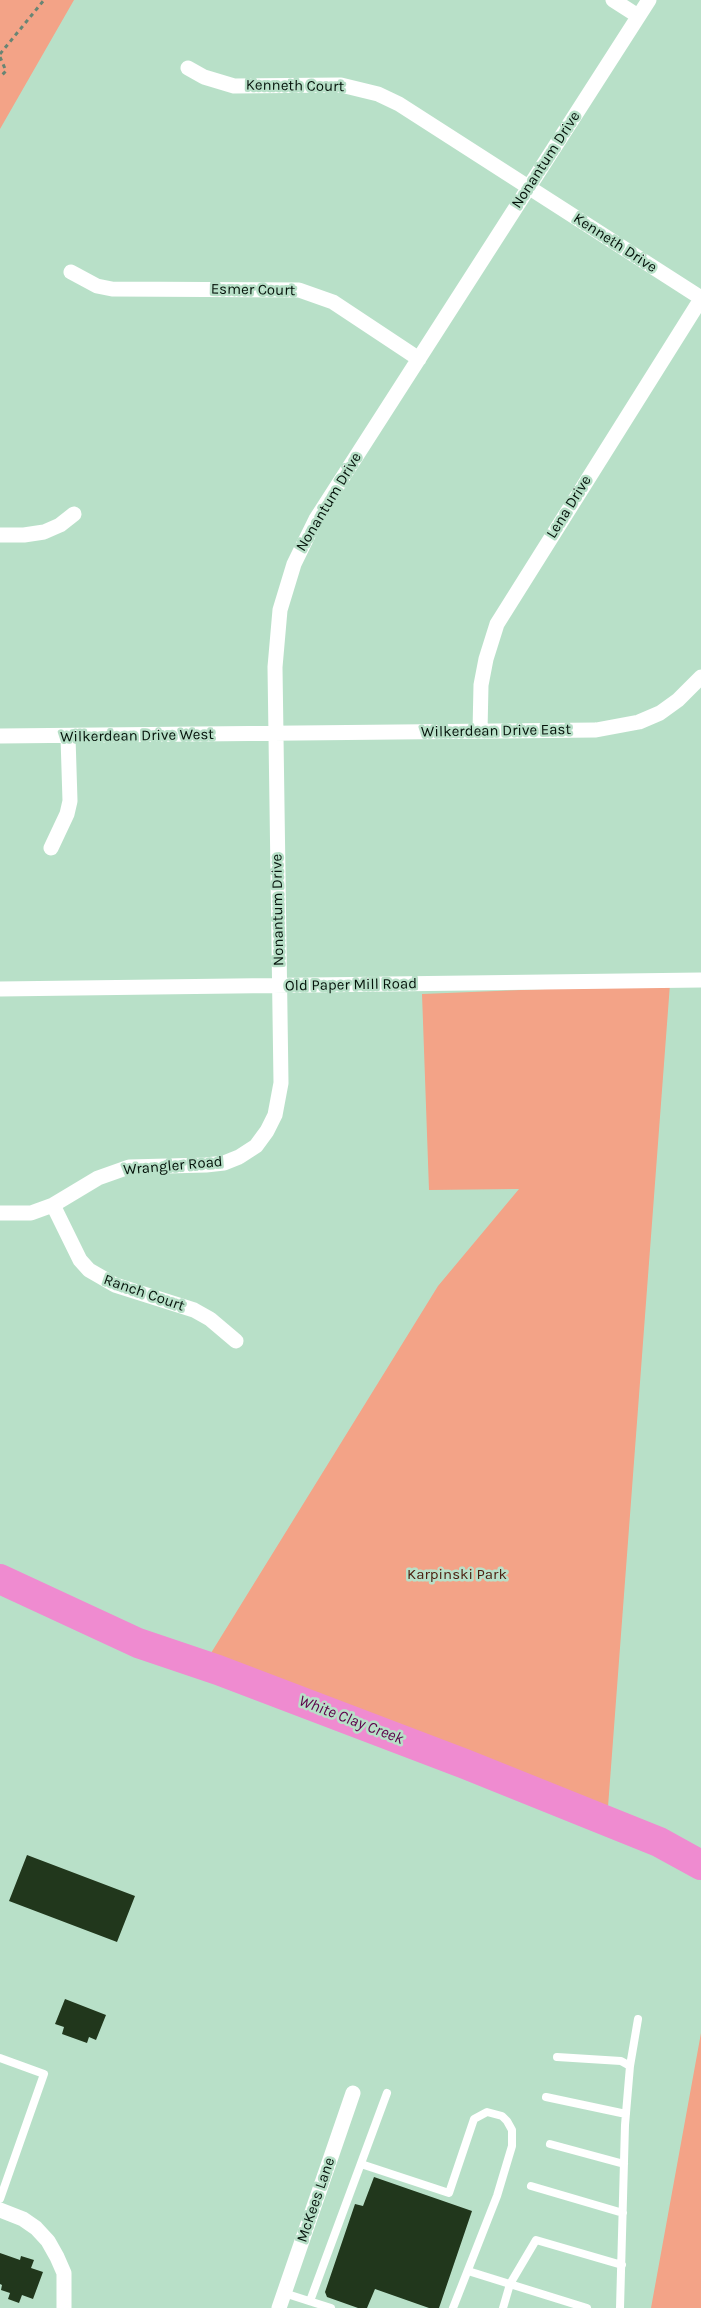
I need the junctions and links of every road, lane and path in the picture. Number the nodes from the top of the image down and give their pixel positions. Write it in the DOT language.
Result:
graph roads {
  1 [pos="44,0"];
  2 [pos="613,0"];
  3 [pos="649,0"];
  4 [pos="638,16"];
  5 [pos="0,55"];
  6 [pos="188,68"];
  7 [pos="0,77"];
  8 [pos="529,187"];
  9 [pos="71,272"];
  10 [pos="701,299"];
  11 [pos="419,359"];
  12 [pos="74,514"];
  13 [pos="0,535"];
  14 [pos="701,677"];
  15 [pos="480,731"];
  16 [pos="275,734"];
  17 [pos="0,736"];
  18 [pos="68,737"];
  19 [pos="51,848"];
  20 [pos="701,980"];
  21 [pos="279,986"];
  22 [pos="0,989"];
  23 [pos="276,1115"];
  24 [pos="53,1205"];
  25 [pos="0,1213"];
  26 [pos="236,1341"];
  27 [pos="638,2019"];
  28 [pos="557,2056"];
  29 [pos="0,2058"];
  30 [pos="630,2066"];
  31 [pos="352,2093"];
  32 [pos="387,2093"];
  33 [pos="546,2097"];
  34 [pos="626,2114"];
  35 [pos="550,2144"];
  36 [pos="361,2164"];
  37 [pos="624,2164"];
  38 [pos="531,2186"];
  39 [pos="0,2199"];
  40 [pos="0,2210"];
  41 [pos="623,2213"];
  42 [pos="622,2265"];
  43 [pos="468,2271"];
  44 [pos="510,2284"];
  45 [pos="284,2293"];
  46 [pos="310,2301"];
  47 [pos="64,2308"];
  48 [pos="279,2308"];
  49 [pos="330,2308"];
  50 [pos="453,2308"];
  51 [pos="503,2308"];
  52 [pos="587,2308"];
  53 [pos="620,2308"];
  1 -- 5 [label="path"];
  2 -- 4 [label="street"];
  3 -- 4 [label="street, Nonantum Drive"];
  4 -- 8 [label="street, Nonantum Drive"];
  5 -- 7 [label="path"];
  6 -- 8 [label="street, Kenneth Court"];
  8 -- 10 [label="street, Kenneth Drive"];
  8 -- 11 [label="street, Nonantum Drive"];
  9 -- 11 [label="street, Esmer Court"];
  10 -- 15 [label="street, Lena Drive"];
  11 -- 16 [label="street, Nonantum Drive"];
  12 -- 13 [label="street"];
  14 -- 15 [label="street, Wilkerdean Drive East"];
  15 -- 16 [label="street, Wilkerdean Drive East"];
  16 -- 18 [label="street, Wilkerdean Drive West"];
  16 -- 21 [label="street, Nonantum Drive"];
  17 -- 18 [label="street, Wilkerdean Drive West"];
  18 -- 19 [label="street"];
  20 -- 21 [label="street, Old Paper Mill Road"];
  21 -- 22 [label="street, Old Paper Mill Road"];
  21 -- 23 [label="street, Nonantum Drive"];
  23 -- 24 [label="street, Wrangler Road"];
  24 -- 25 [label="street, Wrangler Road"];
  24 -- 26 [label="street, Ranch Court"];
  27 -- 30 [label="lane"];
  28 -- 30 [label="lane"];
  29 -- 39 [label="lane"];
  30 -- 34 [label="lane"];
  31 -- 45 [label="street, McKees Lane"];
  32 -- 36 [label="lane"];
  33 -- 34 [label="lane"];
  34 -- 37 [label="lane"];
  35 -- 37 [label="lane"];
  36 -- 43 [label="lane"];
  36 -- 46 [label="lane"];
  37 -- 41 [label="lane"];
  38 -- 41 [label="lane"];
  40 -- 47 [label="street"];
  41 -- 42 [label="lane"];
  42 -- 44 [label="lane"];
  42 -- 53 [label="lane"];
  43 -- 44 [label="lane"];
  43 -- 50 [label="lane"];
  44 -- 51 [label="lane"];
  44 -- 52 [label="lane"];
  45 -- 46 [label="lane"];
  45 -- 48 [label="street, McKees Lane"];
  46 -- 49 [label="lane"];
}
